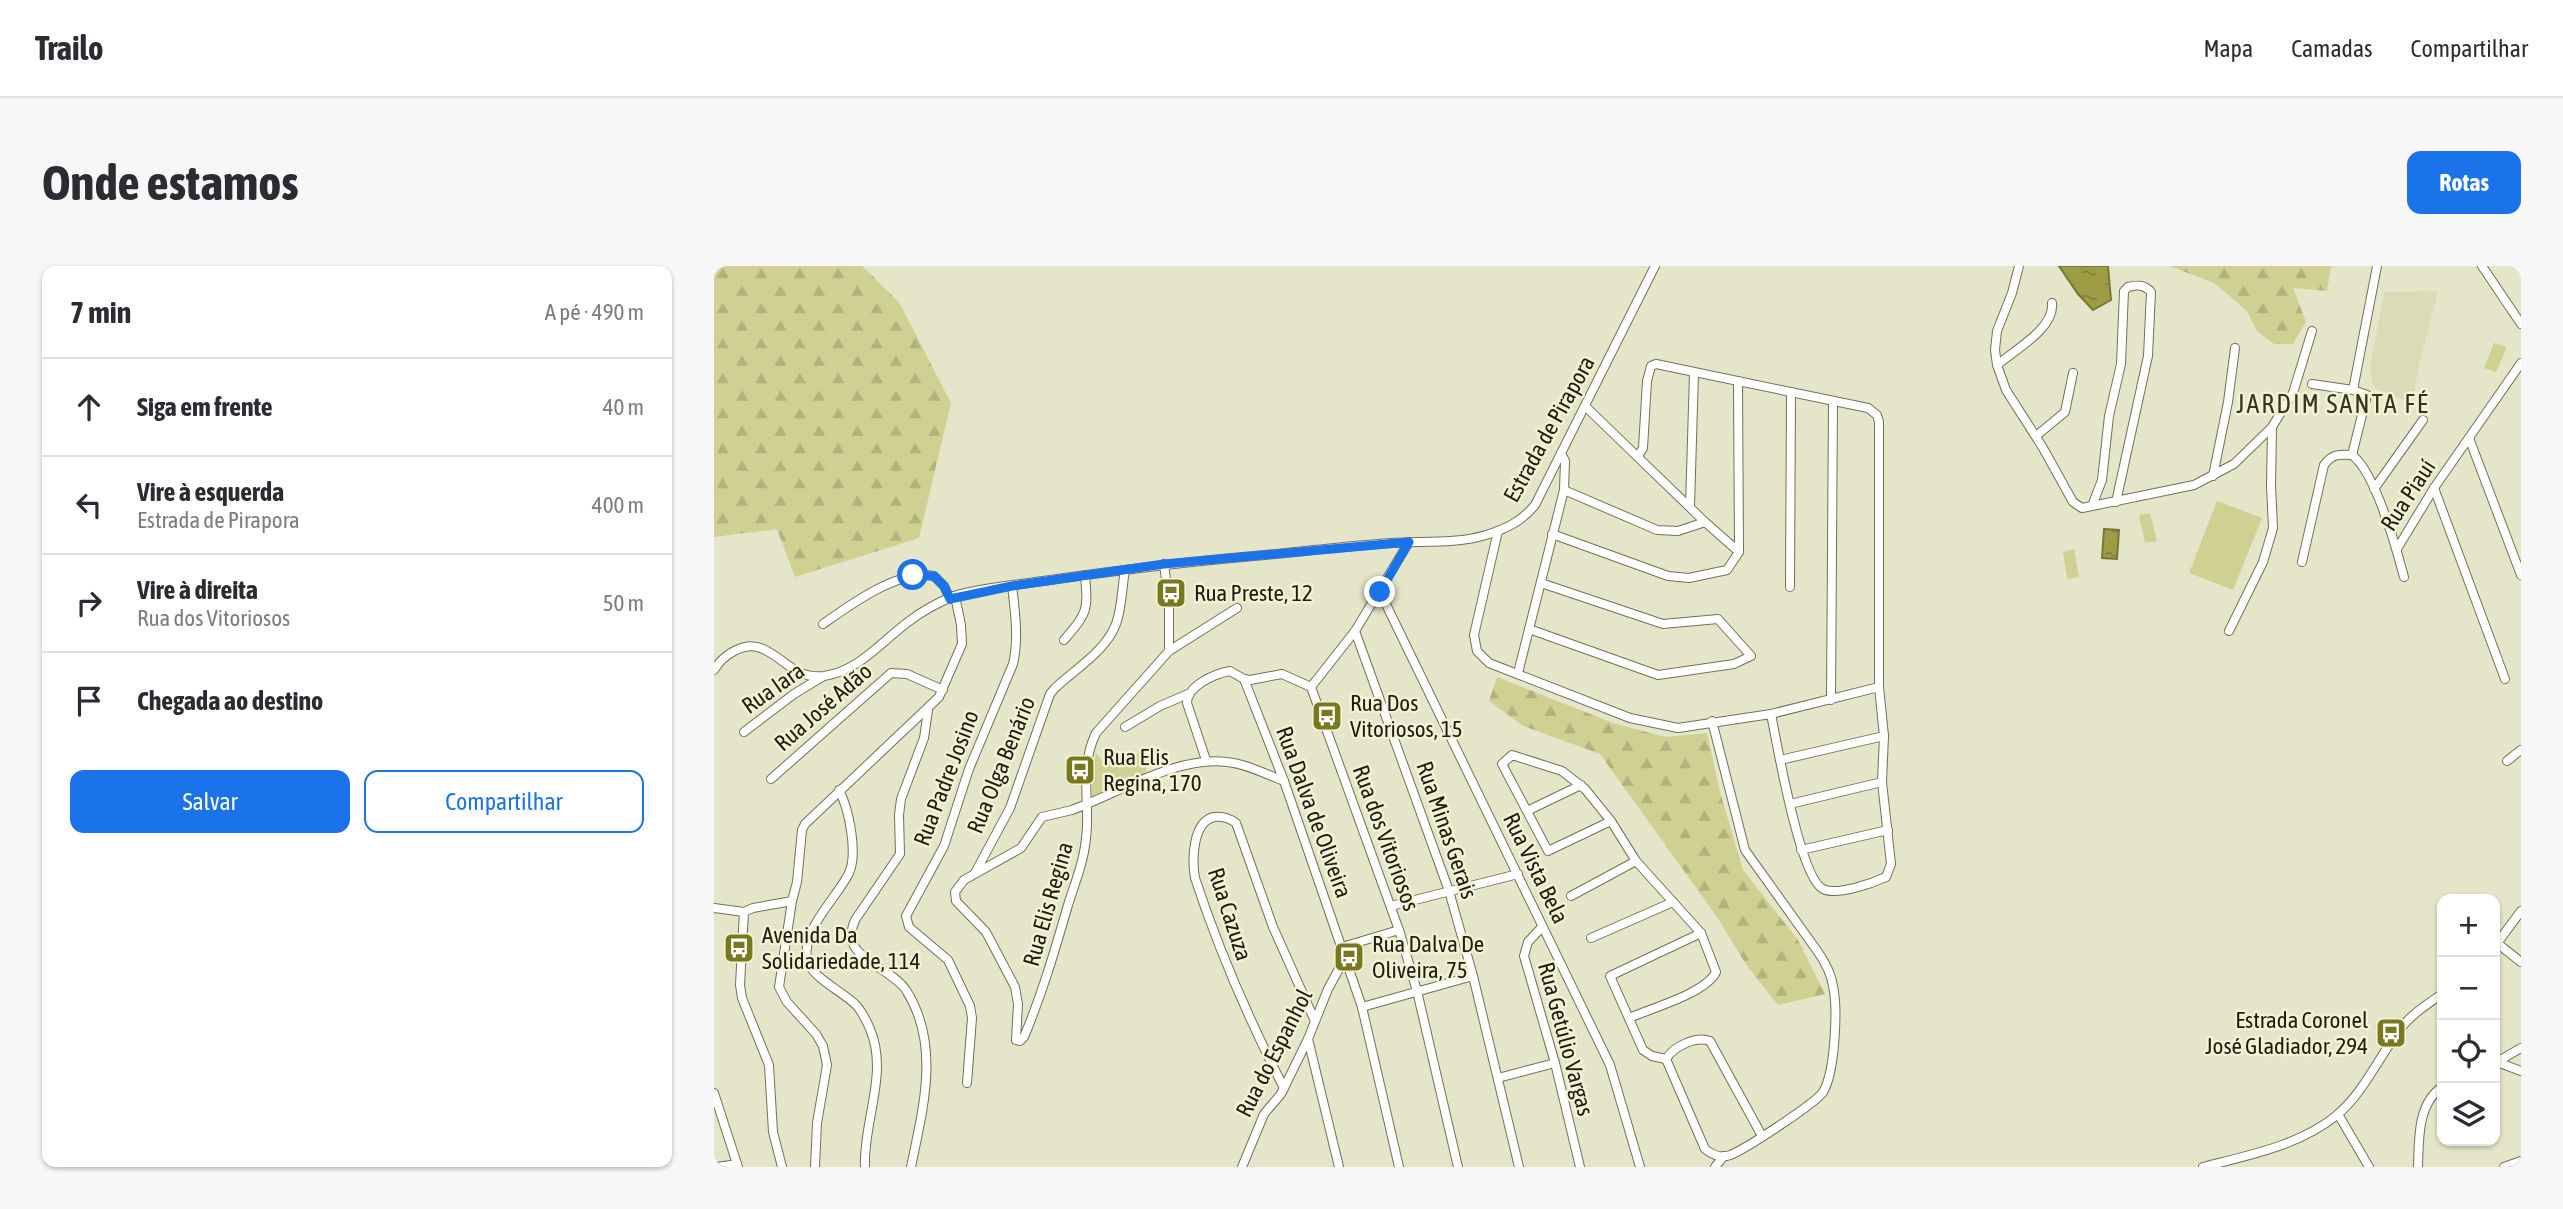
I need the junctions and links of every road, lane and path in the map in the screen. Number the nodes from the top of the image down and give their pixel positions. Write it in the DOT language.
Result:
graph roads {
  1 [pos="1655,266"];
  2 [pos="2019,266"];
  3 [pos="2377,266"];
  4 [pos="2482,266"];
  5 [pos="2052,303"];
  6 [pos="2521,324"];
  7 [pos="2312,331"];
  8 [pos="2235,348"];
  9 [pos="2521,363"];
  10 [pos="1997,365"];
  11 [pos="1694,373"];
  12 [pos="2073,373"];
  13 [pos="1738,381"];
  14 [pos="2304,384"];
  15 [pos="2353,390"];
  16 [pos="1791,392"];
  17 [pos="1833,401"];
  18 [pos="1586,407"];
  19 [pos="2423,420"];
  20 [pos="2272,427"];
  21 [pos="2036,436"];
  22 [pos="2469,438"];
  23 [pos="1561,453"];
  24 [pos="2352,455"];
  25 [pos="1638,456"];
  26 [pos="2213,476"];
  27 [pos="2434,488"];
  28 [pos="2374,489"];
  29 [pos="1564,490"];
  30 [pos="2116,502"];
  31 [pos="1690,506"];
  32 [pos="2092,506"];
  33 [pos="1705,522"];
  34 [pos="1498,531"];
  35 [pos="1552,534"];
  36 [pos="1409,542"];
  37 [pos="2397,549"];
  38 [pos="1739,552"];
  39 [pos="2302,562"];
  40 [pos="1164,564"];
  41 [pos="1125,570"];
  42 [pos="1085,575"];
  43 [pos="2521,575"];
  44 [pos="2404,577"];
  45 [pos="1541,583"];
  46 [pos="1012,586"];
  47 [pos="1790,587"];
  48 [pos="1380,592"];
  49 [pos="952,597"];
  50 [pos="1237,608"];
  51 [pos="823,624"];
  52 [pos="1529,629"];
  53 [pos="1355,631"];
  54 [pos="2229,631"];
  55 [pos="1064,640"];
  56 [pos="1169,651"];
  57 [pos="714,670"];
  58 [pos="1518,673"];
  59 [pos="825,676"];
  60 [pos="1244,679"];
  61 [pos="2505,679"];
  62 [pos="1311,687"];
  63 [pos="1879,687"];
  64 [pos="943,691"];
  65 [pos="1188,694"];
  66 [pos="1831,699"];
  67 [pos="928,710"];
  68 [pos="1771,714"];
  69 [pos="1712,722"];
  70 [pos="1125,727"];
  71 [pos="744,732"];
  72 [pos="1884,736"];
  73 [pos="2521,750"];
  74 [pos="1206,760"];
  75 [pos="1780,760"];
  76 [pos="2507,761"];
  77 [pos="771,779"];
  78 [pos="1284,781"];
  79 [pos="1882,782"];
  80 [pos="1581,785"];
  81 [pos="839,790"];
  82 [pos="1087,804"];
  83 [pos="1790,804"];
  84 [pos="1527,811"];
  85 [pos="1611,821"];
  86 [pos="1888,830"];
  87 [pos="1801,850"];
  88 [pos="1636,861"];
  89 [pos="975,873"];
  90 [pos="1518,874"];
  91 [pos="1449,891"];
  92 [pos="1571,896"];
  93 [pos="792,901"];
  94 [pos="1673,902"];
  95 [pos="1391,906"];
  96 [pos="714,908"];
  97 [pos="2521,911"];
  98 [pos="744,912"];
  99 [pos="1542,927"];
  100 [pos="1399,930"];
  101 [pos="1701,933"];
  102 [pos="1591,938"];
  103 [pos="2500,940"];
  104 [pos="1342,947"];
  105 [pos="2500,948"];
  106 [pos="1345,958"];
  107 [pos="2521,962"];
  108 [pos="1473,976"];
  109 [pos="1417,992"];
  110 [pos="2437,998"];
  111 [pos="1362,1007"];
  112 [pos="1629,1018"];
  113 [pos="1315,1021"];
  114 [pos="1029,1025"];
  115 [pos="1308,1039"];
  116 [pos="2521,1048"];
  117 [pos="1666,1059"];
  118 [pos="2500,1060"];
  119 [pos="1555,1063"];
  120 [pos="2500,1063"];
  121 [pos="2521,1071"];
  122 [pos="1498,1078"];
  123 [pos="967,1083"];
  124 [pos="1284,1088"];
  125 [pos="2437,1091"];
  126 [pos="714,1093"];
  127 [pos="2338,1114"];
  128 [pos="1762,1136"];
  129 [pos="1724,1156"];
  130 [pos="2521,1161"];
  131 [pos="737,1166"];
  132 [pos="717,1167"];
  133 [pos="782,1167"];
  134 [pos="815,1167"];
  135 [pos="865,1167"];
  136 [pos="911,1167"];
  137 [pos="1242,1167"];
  138 [pos="1339,1167"];
  139 [pos="1399,1167"];
  140 [pos="1458,1167"];
  141 [pos="1519,1167"];
  142 [pos="1580,1167"];
  143 [pos="1640,1167"];
  144 [pos="1715,1167"];
  145 [pos="2203,1167"];
  146 [pos="2369,1167"];
  147 [pos="2418,1167"];
  148 [pos="2504,1167"];
  1 -- 18 [label="street, Estrada de Pirapora"];
  2 -- 10 [label="street"];
  3 -- 15 [label="street"];
  4 -- 6 [label="street"];
  5 -- 10 [label="street"];
  7 -- 14 [label="street"];
  8 -- 26 [label="street"];
  9 -- 22 [label="street, Rua Piauí"];
  10 -- 21 [label="street"];
  11 -- 13 [label="street"];
  11 -- 25 [label="street"];
  11 -- 31 [label="street"];
  12 -- 21 [label="street"];
  13 -- 16 [label="street"];
  13 -- 38 [label="street"];
  14 -- 15 [label="street"];
  14 -- 20 [label="street"];
  15 -- 24 [label="street"];
  16 -- 17 [label="street"];
  16 -- 47 [label="street"];
  17 -- 63 [label="street"];
  17 -- 66 [label="street"];
  18 -- 23 [label="street, Estrada de Pirapora"];
  18 -- 25 [label="street"];
  19 -- 28 [label="street"];
  20 -- 26 [label="street"];
  20 -- 54 [label="street"];
  21 -- 32 [label="street"];
  22 -- 27 [label="street, Rua Piauí"];
  22 -- 43 [label="street"];
  23 -- 29 [label="street"];
  23 -- 34 [label="street, Estrada de Pirapora"];
  24 -- 28 [label="street"];
  24 -- 39 [label="street"];
  25 -- 31 [label="street"];
  26 -- 30 [label="street"];
  27 -- 37 [label="street, Rua Piauí"];
  27 -- 61 [label="street"];
  28 -- 37 [label="street"];
  29 -- 33 [label="street"];
  29 -- 35 [label="street"];
  30 -- 32 [label="street"];
  30 -- 32 [label="street"];
  31 -- 33 [label="street"];
  33 -- 38 [label="street"];
  34 -- 36 [label="street, Estrada de Pirapora"];
  34 -- 58 [label="street"];
  35 -- 38 [label="street"];
  35 -- 45 [label="street"];
  36 -- 40 [label="street, Estrada de Pirapora"];
  36 -- 48 [label="street"];
  37 -- 44 [label="street, Rua Piauí"];
  40 -- 41 [label="street, Estrada de Pirapora"];
  40 -- 56 [label="street"];
  41 -- 42 [label="street, Estrada de Pirapora"];
  41 -- 89 [label="street, Rua Olga Benário"];
  42 -- 46 [label="street, Estrada de Pirapora"];
  42 -- 55 [label="street"];
  45 -- 52 [label="street"];
  45 -- 52 [label="street"];
  46 -- 49 [label="street, Estrada de Pirapora"];
  46 -- 123 [label="street, Rua Padre Josino"];
  48 -- 53 [label="street"];
  48 -- 90 [label="street, Rua Vista Bela"];
  49 -- 51 [label="street"];
  49 -- 59 [label="street, Estrada de Pirapora"];
  49 -- 64 [label="street"];
  50 -- 56 [label="street, Rua Elis Regina"];
  52 -- 58 [label="street"];
  53 -- 62 [label="street"];
  53 -- 91 [label="street, Rua Minas Gerais"];
  56 -- 82 [label="street, Rua Elis Regina"];
  57 -- 59 [label="street"];
  58 -- 69 [label="street"];
  59 -- 71 [label="street, Rua Iara"];
  60 -- 62 [label="street"];
  60 -- 65 [label="street"];
  60 -- 78 [label="street, Rua Dalva de Oliveira"];
  62 -- 95 [label="street, Rua dos Vitoriosos"];
  63 -- 66 [label="street"];
  63 -- 72 [label="street"];
  64 -- 67 [label="street"];
  64 -- 77 [label="street, Rua José Adão"];
  65 -- 70 [label="street"];
  65 -- 74 [label="street"];
  66 -- 68 [label="street"];
  67 -- 81 [label="street"];
  67 -- 136 [label="street"];
  68 -- 69 [label="street"];
  68 -- 75 [label="street"];
  69 -- 128 [label="street"];
  72 -- 75 [label="street"];
  72 -- 79 [label="street"];
  73 -- 76 [label="street"];
  74 -- 78 [label="street"];
  74 -- 82 [label="street"];
  75 -- 83 [label="street"];
  78 -- 104 [label="street, Rua Dalva de Oliveira"];
  79 -- 83 [label="street"];
  79 -- 86 [label="street"];
  80 -- 84 [label="street"];
  80 -- 84 [label="street"];
  80 -- 85 [label="street"];
  81 -- 93 [label="street"];
  81 -- 135 [label="street"];
  82 -- 89 [label="street"];
  82 -- 114 [label="street, Rua Elis Regina"];
  83 -- 87 [label="street"];
  84 -- 85 [label="street"];
  85 -- 88 [label="street"];
  86 -- 87 [label="street"];
  86 -- 87 [label="street"];
  88 -- 92 [label="street"];
  88 -- 94 [label="street"];
  89 -- 114 [label="street, Rua Olga Benário"];
  90 -- 91 [label="street"];
  90 -- 99 [label="street, Rua Vista Bela"];
  91 -- 95 [label="street"];
  91 -- 108 [label="street, Rua Minas Gerais"];
  93 -- 98 [label="street"];
  93 -- 134 [label="street"];
  94 -- 101 [label="street"];
  94 -- 102 [label="street"];
  95 -- 100 [label="street, Rua dos Vitoriosos"];
  96 -- 98 [label="street"];
  97 -- 103 [label="street"];
  98 -- 133 [label="street"];
  99 -- 119 [label="street, Rua Getúlio Vargas"];
  99 -- 143 [label="street, Rua Vista Bela"];
  100 -- 104 [label="street"];
  100 -- 109 [label="street, Rua dos Vitoriosos"];
  101 -- 112 [label="street"];
  101 -- 112 [label="street"];
  104 -- 106 [label="street, Rua Dalva de Oliveira"];
  105 -- 107 [label="street"];
  106 -- 111 [label="street, Rua Dalva de Oliveira"];
  106 -- 113 [label="street, Rua do Espanhol"];
  108 -- 109 [label="street"];
  108 -- 122 [label="street, Rua Minas Gerais"];
  109 -- 111 [label="street"];
  109 -- 140 [label="street, Rua dos Vitoriosos"];
  110 -- 127 [label="street"];
  111 -- 139 [label="street, Rua Dalva de Oliveira"];
  112 -- 117 [label="street"];
  113 -- 115 [label="street, Rua do Espanhol"];
  113 -- 124 [label="street, Rua Cazuza"];
  115 -- 124 [label="street, Rua do Espanhol"];
  115 -- 138 [label="street"];
  116 -- 118 [label="street"];
  117 -- 128 [label="street"];
  117 -- 129 [label="street"];
  119 -- 122 [label="street"];
  119 -- 142 [label="street, Rua Getúlio Vargas"];
  120 -- 121 [label="street"];
  122 -- 141 [label="street, Rua Minas Gerais"];
  124 -- 137 [label="street, Rua do Espanhol"];
  125 -- 147 [label="street"];
  126 -- 131 [label="street"];
  127 -- 145 [label="street"];
  127 -- 146 [label="street"];
  128 -- 129 [label="street"];
  129 -- 144 [label="street"];
  130 -- 148 [label="street"];
  131 -- 132 [label="street"];
}
